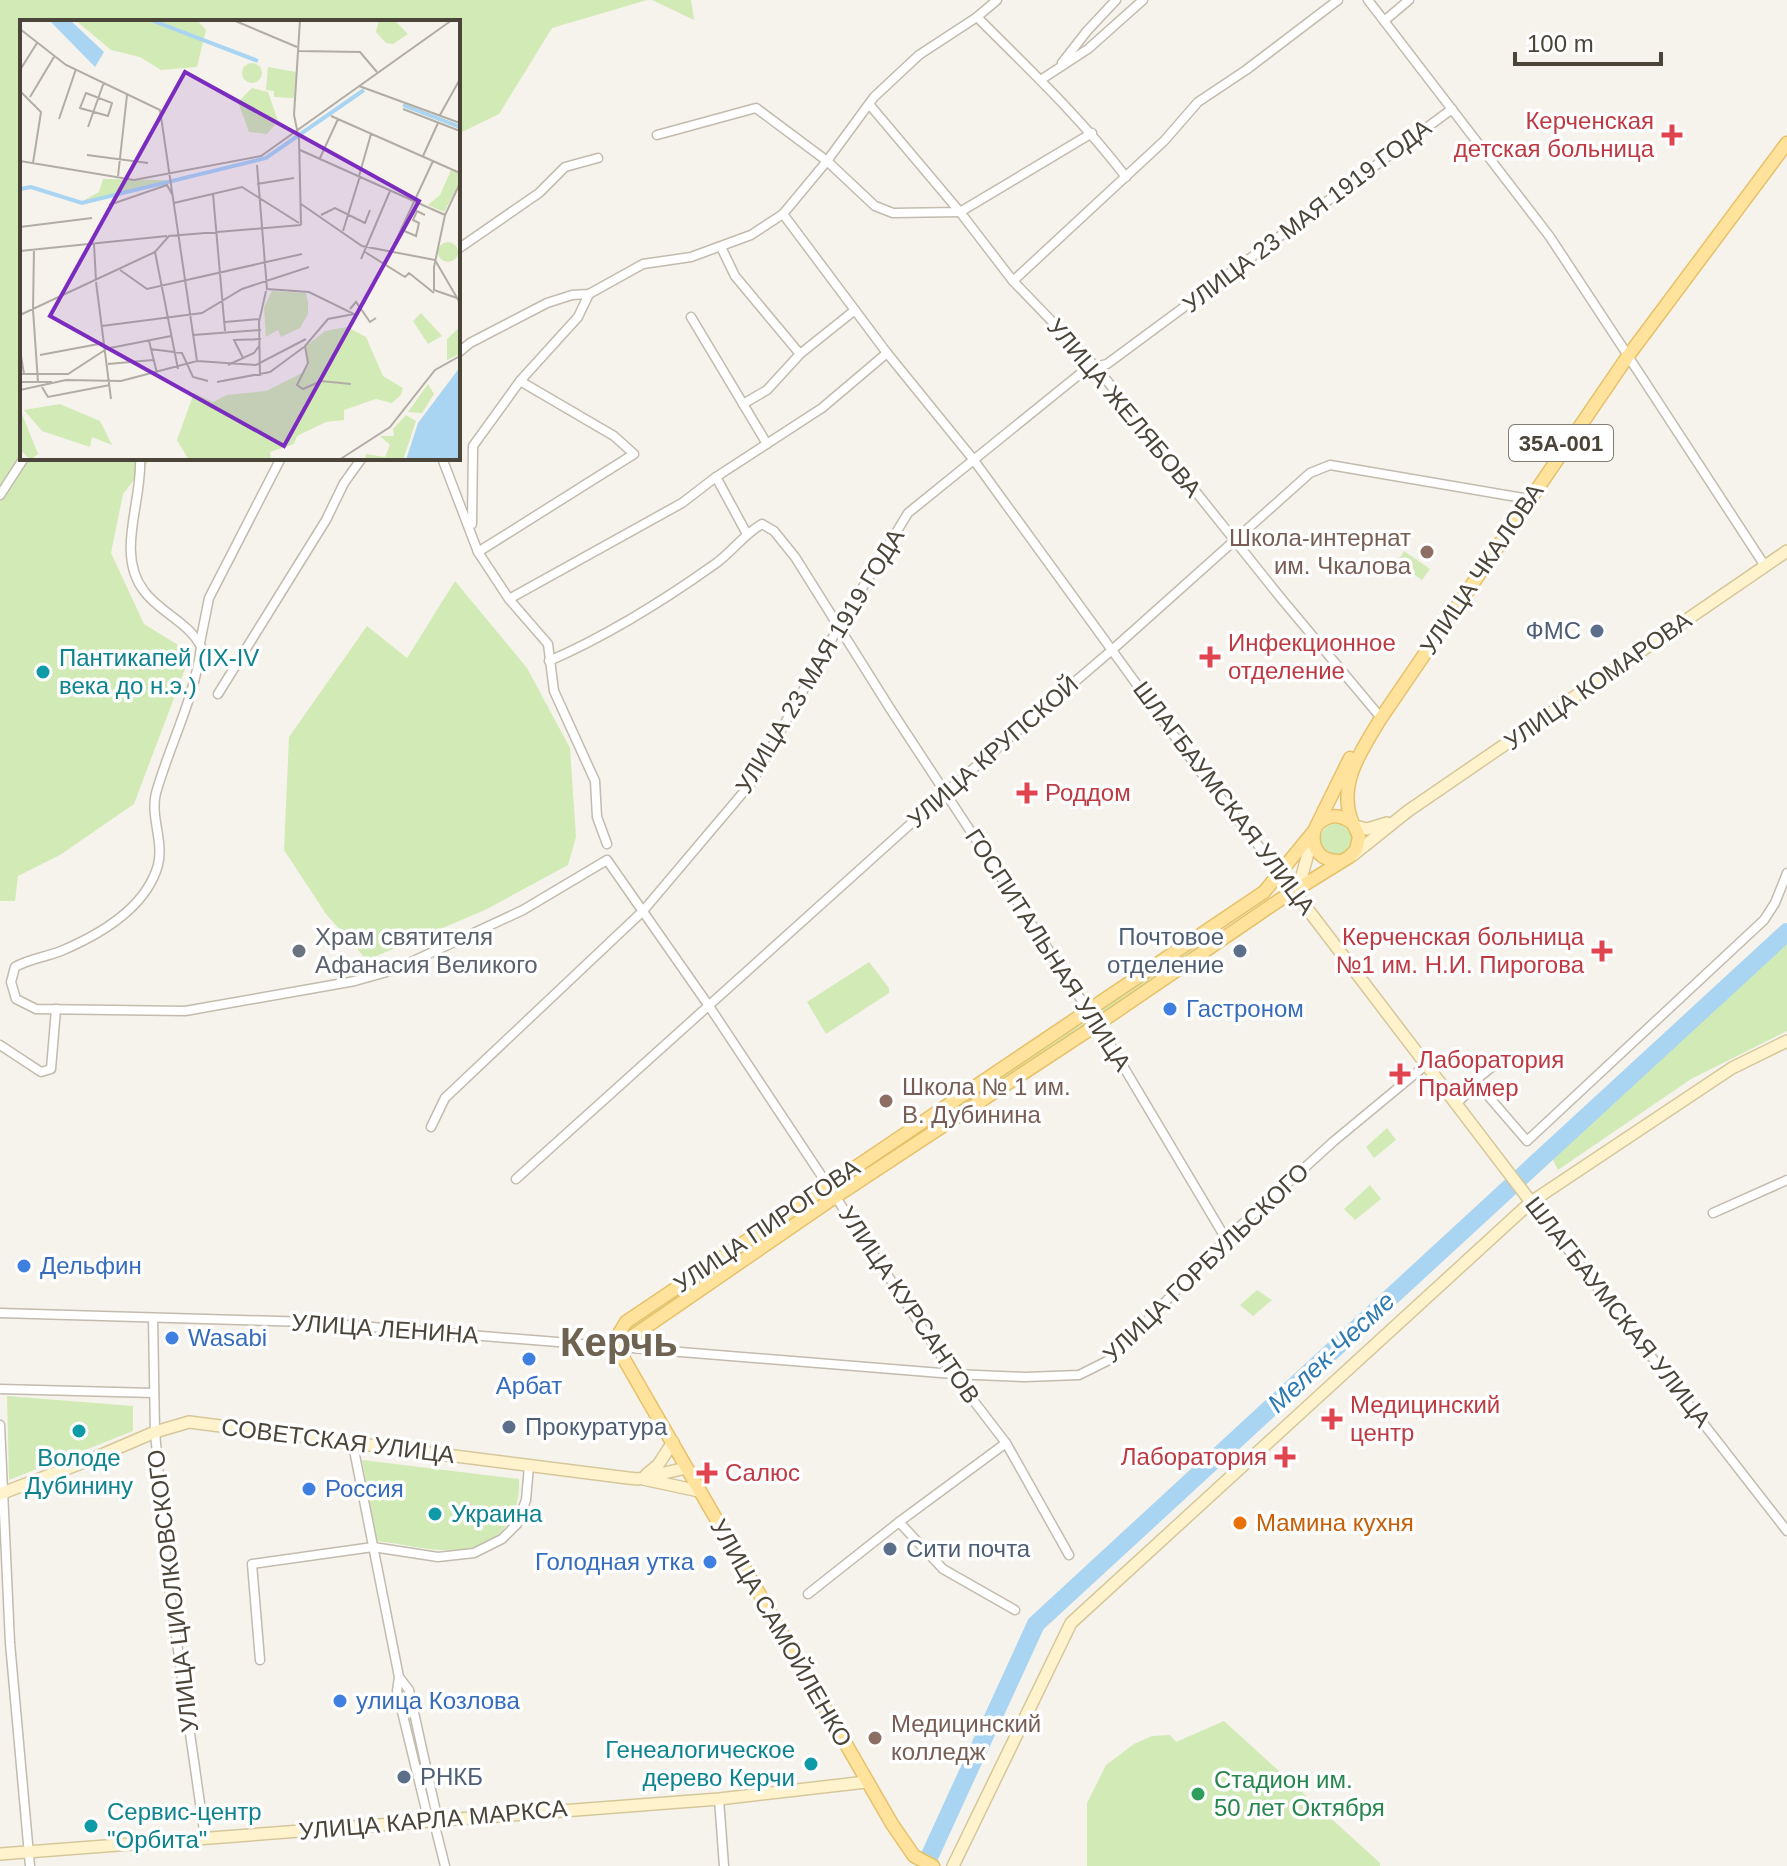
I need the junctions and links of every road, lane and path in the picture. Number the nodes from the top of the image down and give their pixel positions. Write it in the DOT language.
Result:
graph roads {
  1 [pos="997,0"];
  2 [pos="1116,0"];
  3 [pos="1143,0"];
  4 [pos="1338,0"];
  5 [pos="1368,0"];
  6 [pos="1409,0"];
  7 [pos="977,17"];
  8 [pos="1384,21"];
  9 [pos="1059,68"];
  10 [pos="1042,79"];
  11 [pos="869,104"];
  12 [pos="1452,109"];
  13 [pos="1092,133"];
  14 [pos="1787,133"];
  15 [pos="657,135"];
  16 [pos="1787,143"];
  17 [pos="598,158"];
  18 [pos="1772,159"];
  19 [pos="827,161"];
  20 [pos="1126,177"];
  21 [pos="960,212"];
  22 [pos="783,214"];
  23 [pos="721,247"];
  24 [pos="460,248"];
  25 [pos="1013,281"];
  26 [pos="589,294"];
  27 [pos="855,310"];
  28 [pos="691,317"];
  29 [pos="460,351"];
  30 [pos="887,353"];
  31 [pos="800,354"];
  32 [pos="1626,354"];
  33 [pos="1096,367"];
  34 [pos="520,381"];
  35 [pos="743,404"];
  36 [pos="767,444"];
  37 [pos="973,459"];
  38 [pos="23,460"];
  39 [pos="140,460"];
  40 [pos="280,460"];
  41 [pos="361,460"];
  42 [pos="443,460"];
  43 [pos="716,477"];
  44 [pos="0,495"];
  45 [pos="1526,498"];
  46 [pos="472,528"];
  47 [pos="747,534"];
  48 [pos="1234,540"];
  49 [pos="1787,551"];
  50 [pos="478,552"];
  51 [pos="1765,566"];
  52 [pos="509,599"];
  53 [pos="838,628"];
  54 [pos="200,643"];
  55 [pos="1112,650"];
  56 [pos="549,661"];
  57 [pos="218,694"];
  58 [pos="1379,716"];
  59 [pos="1350,764"];
  60 [pos="946,792"];
  61 [pos="1408,811"];
  62 [pos="1353,824"];
  63 [pos="1315,829"];
  64 [pos="607,844"];
  65 [pos="1346,859"];
  66 [pos="1280,873"];
  67 [pos="1787,873"];
  68 [pos="1294,890"];
  69 [pos="643,911"];
  70 [pos="709,1006"];
  71 [pos="56,1009"];
  72 [pos="1089,1010"];
  73 [pos="1098,1024"];
  74 [pos="1787,1041"];
  75 [pos="0,1045"];
  76 [pos="1427,1064"];
  77 [pos="1492,1067"];
  78 [pos="1471,1086"];
  79 [pos="1454,1101"];
  80 [pos="431,1127"];
  81 [pos="516,1179"];
  82 [pos="1787,1180"];
  83 [pos="827,1185"];
  84 [pos="835,1197"];
  85 [pos="1528,1198"];
  86 [pos="1713,1213"];
  87 [pos="1226,1239"];
  88 [pos="0,1313"];
  89 [pos="153,1318"];
  90 [pos="617,1347"];
  91 [pos="953,1374"];
  92 [pos="0,1389"];
  93 [pos="154,1393"];
  94 [pos="0,1425"];
  95 [pos="155,1432"];
  96 [pos="673,1442"];
  97 [pos="1006,1443"];
  98 [pos="353,1445"];
  99 [pos="529,1466"];
  100 [pos="686,1468"];
  101 [pos="638,1479"];
  102 [pos="699,1491"];
  103 [pos="2,1493"];
  104 [pos="899,1522"];
  105 [pos="1787,1531"];
  106 [pos="373,1547"];
  107 [pos="1069,1555"];
  108 [pos="808,1594"];
  109 [pos="1015,1610"];
  110 [pos="10,1643"];
  111 [pos="0,1644"];
  112 [pos="260,1660"];
  113 [pos="866,1782"];
  114 [pos="719,1799"];
  115 [pos="434,1822"];
  116 [pos="205,1838"];
  117 [pos="28,1851"];
  118 [pos="0,1854"];
  119 [pos="30,1866"];
  120 [pos="445,1866"];
  121 [pos="724,1866"];
  122 [pos="933,1866"];
  123 [pos="953,1866"];
  1 -- 7 [label="street"];
  2 -- 9 [label="street"];
  3 -- 9 [label="street"];
  4 -- 20 [label="street"];
  5 -- 8 [label="street"];
  6 -- 8 [label="street"];
  7 -- 10 [label="street"];
  7 -- 11 [label="street"];
  8 -- 12 [label="street"];
  9 -- 10 [label="street"];
  10 -- 13 [label="street"];
  11 -- 19 [label="street"];
  11 -- 21 [label="street, УЛИЦА ЖЕЛЯБОВА"];
  12 -- 32 [label="street"];
  12 -- 33 [label="street, УЛИЦА 23 МАЯ 1919 ГОДА"];
  13 -- 20 [label="street"];
  13 -- 21 [label="street"];
  14 -- 18 [label="main road, УЛИЦА ЧКАЛОВА / 35А-001"];
  15 -- 19 [label="street"];
  16 -- 18 [label="main road, УЛИЦА ЧКАЛОВА / 35А-001"];
  17 -- 24 [label="street"];
  18 -- 32 [label="main road, УЛИЦА ЧКАЛОВА / 35А-001"];
  19 -- 21 [label="street"];
  19 -- 22 [label="street"];
  20 -- 25 [label="street"];
  21 -- 25 [label="street, УЛИЦА ЖЕЛЯБОВА"];
  22 -- 23 [label="street"];
  22 -- 27 [label="street, ШЛАГБАУМСКАЯ УЛИЦА"];
  23 -- 26 [label="street"];
  23 -- 31 [label="street"];
  25 -- 33 [label="street, УЛИЦА ЖЕЛЯБОВА"];
  26 -- 29 [label="street"];
  26 -- 34 [label="street"];
  27 -- 30 [label="street, ШЛАГБАУМСКАЯ УЛИЦА"];
  27 -- 31 [label="street"];
  28 -- 35 [label="street"];
  30 -- 36 [label="street"];
  30 -- 37 [label="street, ШЛАГБАУМСКАЯ УЛИЦА"];
  31 -- 35 [label="street"];
  32 -- 45 [label="main road, УЛИЦА ЧКАЛОВА / 35А-001"];
  32 -- 51 [label="street"];
  33 -- 37 [label="street, УЛИЦА 23 МАЯ 1919 ГОДА"];
  33 -- 48 [label="street, УЛИЦА ЖЕЛЯБОВА"];
  34 -- 46 [label="street"];
  34 -- 50 [label="street"];
  35 -- 36 [label="street"];
  36 -- 43 [label="street"];
  37 -- 53 [label="street, УЛИЦА 23 МАЯ 1919 ГОДА"];
  37 -- 55 [label="street, ШЛАГБАУМСКАЯ УЛИЦА"];
  38 -- 44 [label="street"];
  39 -- 54 [label="street"];
  40 -- 54 [label="street"];
  41 -- 57 [label="street"];
  42 -- 46 [label="street"];
  43 -- 47 [label="street"];
  43 -- 52 [label="street"];
  45 -- 48 [label="street, УЛИЦА КРУПСКОЙ"];
  45 -- 58 [label="main road, УЛИЦА ЧКАЛОВА / 35А-001"];
  46 -- 50 [label="street"];
  47 -- 53 [label="street, ГОСПИТАЛЬНАЯ УЛИЦА"];
  47 -- 56 [label="street"];
  48 -- 55 [label="street, УЛИЦА КРУПСКОЙ"];
  48 -- 58 [label="street, УЛИЦА ЖЕЛЯБОВА"];
  49 -- 51 [label="main road, УЛИЦА КОМАРОВА"];
  50 -- 52 [label="street"];
  51 -- 61 [label="main road, УЛИЦА КОМАРОВА"];
  52 -- 56 [label="street"];
  53 -- 60 [label="street, ГОСПИТАЛЬНАЯ УЛИЦА"];
  53 -- 69 [label="street, УЛИЦА 23 МАЯ 1919 ГОДА"];
  54 -- 71 [label="street"];
  55 -- 60 [label="street, УЛИЦА КРУПСКОЙ"];
  55 -- 66 [label="street, ШЛАГБАУМСКАЯ УЛИЦА"];
  56 -- 64 [label="street"];
  58 -- 59 [label="main road, УЛИЦА ЧКАЛОВА / 35А-001"];
  59 -- 62 [label="main road, УЛИЦА ЧКАЛОВА"];
  59 -- 63 [label="main road, УЛИЦА ЧКАЛОВА"];
  60 -- 70 [label="street, УЛИЦА КРУПСКОЙ"];
  60 -- 72 [label="street, ГОСПИТАЛЬНАЯ УЛИЦА"];
  61 -- 62 [label="main road, УЛИЦА КОМАРОВА"];
  61 -- 65 [label="main road, УЛИЦА КОМАРОВА"];
  62 -- 63 [label="main road"];
  62 -- 65 [label="main road, УЛИЦА ЧКАЛОВА"];
  63 -- 65 [label="main road"];
  63 -- 66 [label="main road, УЛИЦА ПИРОГОВА"];
  63 -- 68 [label="main road"];
  65 -- 68 [label="main road, УЛИЦА КОМАРОВА"];
  66 -- 68 [label="main road, ШЛАГБАУМСКАЯ УЛИЦА"];
  66 -- 72 [label="main road, УЛИЦА ПИРОГОВА"];
  67 -- 78 [label="street"];
  68 -- 73 [label="main road, УЛИЦА ПИРОГОВА"];
  68 -- 76 [label="main road, ШЛАГБАУМСКАЯ УЛИЦА"];
  69 -- 70 [label="street, УЛИЦА КУРСАНТОВ"];
  69 -- 71 [label="street, УЛИЦА КУРСАНТОВ"];
  69 -- 80 [label="street, УЛИЦА 23 МАЯ 1919 ГОДА"];
  70 -- 81 [label="street, УЛИЦА КРУПСКОЙ"];
  70 -- 83 [label="street, УЛИЦА КУРСАНТОВ"];
  71 -- 75 [label="street"];
  72 -- 73 [label="street, ГОСПИТАЛЬНАЯ УЛИЦА"];
  72 -- 83 [label="main road, УЛИЦА ПИРОГОВА"];
  73 -- 84 [label="main road, УЛИЦА ПИРОГОВА"];
  73 -- 87 [label="street, ГОСПИТАЛЬНАЯ УЛИЦА"];
  74 -- 85 [label="main road"];
  76 -- 79 [label="main road, ШЛАГБАУМСКАЯ УЛИЦА"];
  76 -- 87 [label="street, УЛИЦА ГОРБУЛЬСКОГО"];
  77 -- 78 [label="street"];
  78 -- 79 [label="street"];
  79 -- 85 [label="main road, ШЛАГБАУМСКАЯ УЛИЦА"];
  82 -- 86 [label="street"];
  83 -- 84 [label="street, УЛИЦА КУРСАНТОВ"];
  83 -- 90 [label="main road, УЛИЦА ПИРОГОВА"];
  84 -- 90 [label="main road, УЛИЦА ПИРОГОВА"];
  84 -- 91 [label="street, УЛИЦА КУРСАНТОВ"];
  85 -- 105 [label="street, ШЛАГБАУМСКАЯ УЛИЦА"];
  85 -- 123 [label="main road"];
  87 -- 91 [label="street, УЛИЦА ГОРБУЛЬСКОГО"];
  88 -- 89 [label="street, УЛИЦА ЛЕНИНА"];
  89 -- 90 [label="street, УЛИЦА ЛЕНИНА"];
  89 -- 93 [label="street, УЛИЦА ЦИОЛКОВСКОГО"];
  90 -- 91 [label="street, УЛИЦА ГОРБУЛЬСКОГО"];
  90 -- 96 [label="main road, УЛИЦА САМОЙЛЕНКО"];
  91 -- 97 [label="street, УЛИЦА КУРСАНТОВ"];
  92 -- 93 [label="street"];
  93 -- 95 [label="street, УЛИЦА ЦИОЛКОВСКОГО"];
  94 -- 103 [label="street"];
  95 -- 98 [label="main road, СОВЕТСКАЯ УЛИЦА"];
  95 -- 103 [label="main road, СОВЕТСКАЯ УЛИЦА"];
  95 -- 116 [label="street, УЛИЦА ЦИОЛКОВСКОГО"];
  96 -- 100 [label="main road, УЛИЦА САМОЙЛЕНКО"];
  96 -- 101 [label="main road"];
  97 -- 104 [label="street"];
  97 -- 107 [label="street, УЛИЦА КУРСАНТОВ"];
  98 -- 99 [label="main road, СОВЕТСКАЯ УЛИЦА"];
  98 -- 106 [label="street"];
  99 -- 101 [label="main road, СОВЕТСКАЯ УЛИЦА"];
  99 -- 106 [label="street"];
  100 -- 101 [label="main road, СОВЕТСКАЯ УЛИЦА"];
  100 -- 102 [label="main road, УЛИЦА САМОЙЛЕНКО"];
  101 -- 102 [label="main road"];
  102 -- 113 [label="main road, УЛИЦА САМОЙЛЕНКО"];
  103 -- 110 [label="street"];
  104 -- 108 [label="street"];
  104 -- 109 [label="street"];
  106 -- 112 [label="street"];
  106 -- 115 [label="street"];
  110 -- 111 [label="street"];
  110 -- 117 [label="street"];
  113 -- 114 [label="main road, УЛИЦА КАРЛА МАРКСА"];
  113 -- 122 [label="main road, УЛИЦА САМОЙЛЕНКО"];
  114 -- 115 [label="main road, УЛИЦА КАРЛА МАРКСА"];
  114 -- 121 [label="street"];
  115 -- 116 [label="main road, УЛИЦА КАРЛА МАРКСА"];
  115 -- 120 [label="street"];
  116 -- 117 [label="main road, УЛИЦА КАРЛА МАРКСА"];
  117 -- 118 [label="main road, УЛИЦА КАРЛА МАРКСА"];
  117 -- 119 [label="street"];
}
